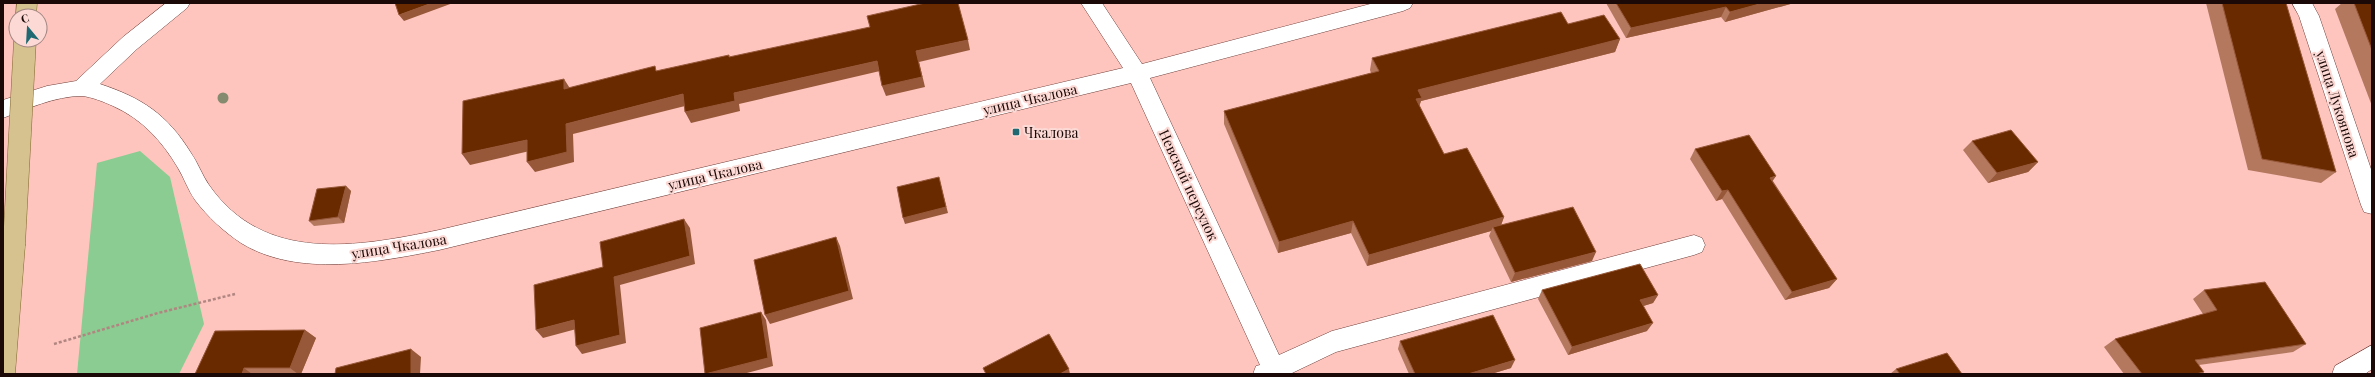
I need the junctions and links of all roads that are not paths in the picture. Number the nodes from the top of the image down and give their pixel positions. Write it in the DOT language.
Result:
graph roads {
  1 [pos="180,3"];
  2 [pos="1091,3"];
  3 [pos="1403,3"];
  4 [pos="2302,3"];
  5 [pos="25,48"];
  6 [pos="1137,73"];
  7 [pos="82,88"];
  8 [pos="3,109"];
  9 [pos="2372,205"];
  10 [pos="1694,245"];
  11 [pos="2372,356"];
  12 [pos="1271,372"];
  13 [pos="4,374"];
  14 [pos="2344,374"];
  1 -- 7 [label="street"];
  2 -- 6 [label="street, Невский переулок"];
  3 -- 6 [label="street, улица Чкалова"];
  4 -- 9 [label="street, улица Лукоянова"];
  5 -- 13 [label="main road, bridge"];
  6 -- 7 [label="street, улица Чкалова"];
  6 -- 12 [label="street, Невский переулок"];
  7 -- 8 [label="street"];
  10 -- 12 [label="street"];
  11 -- 14 [label="street"];
}
